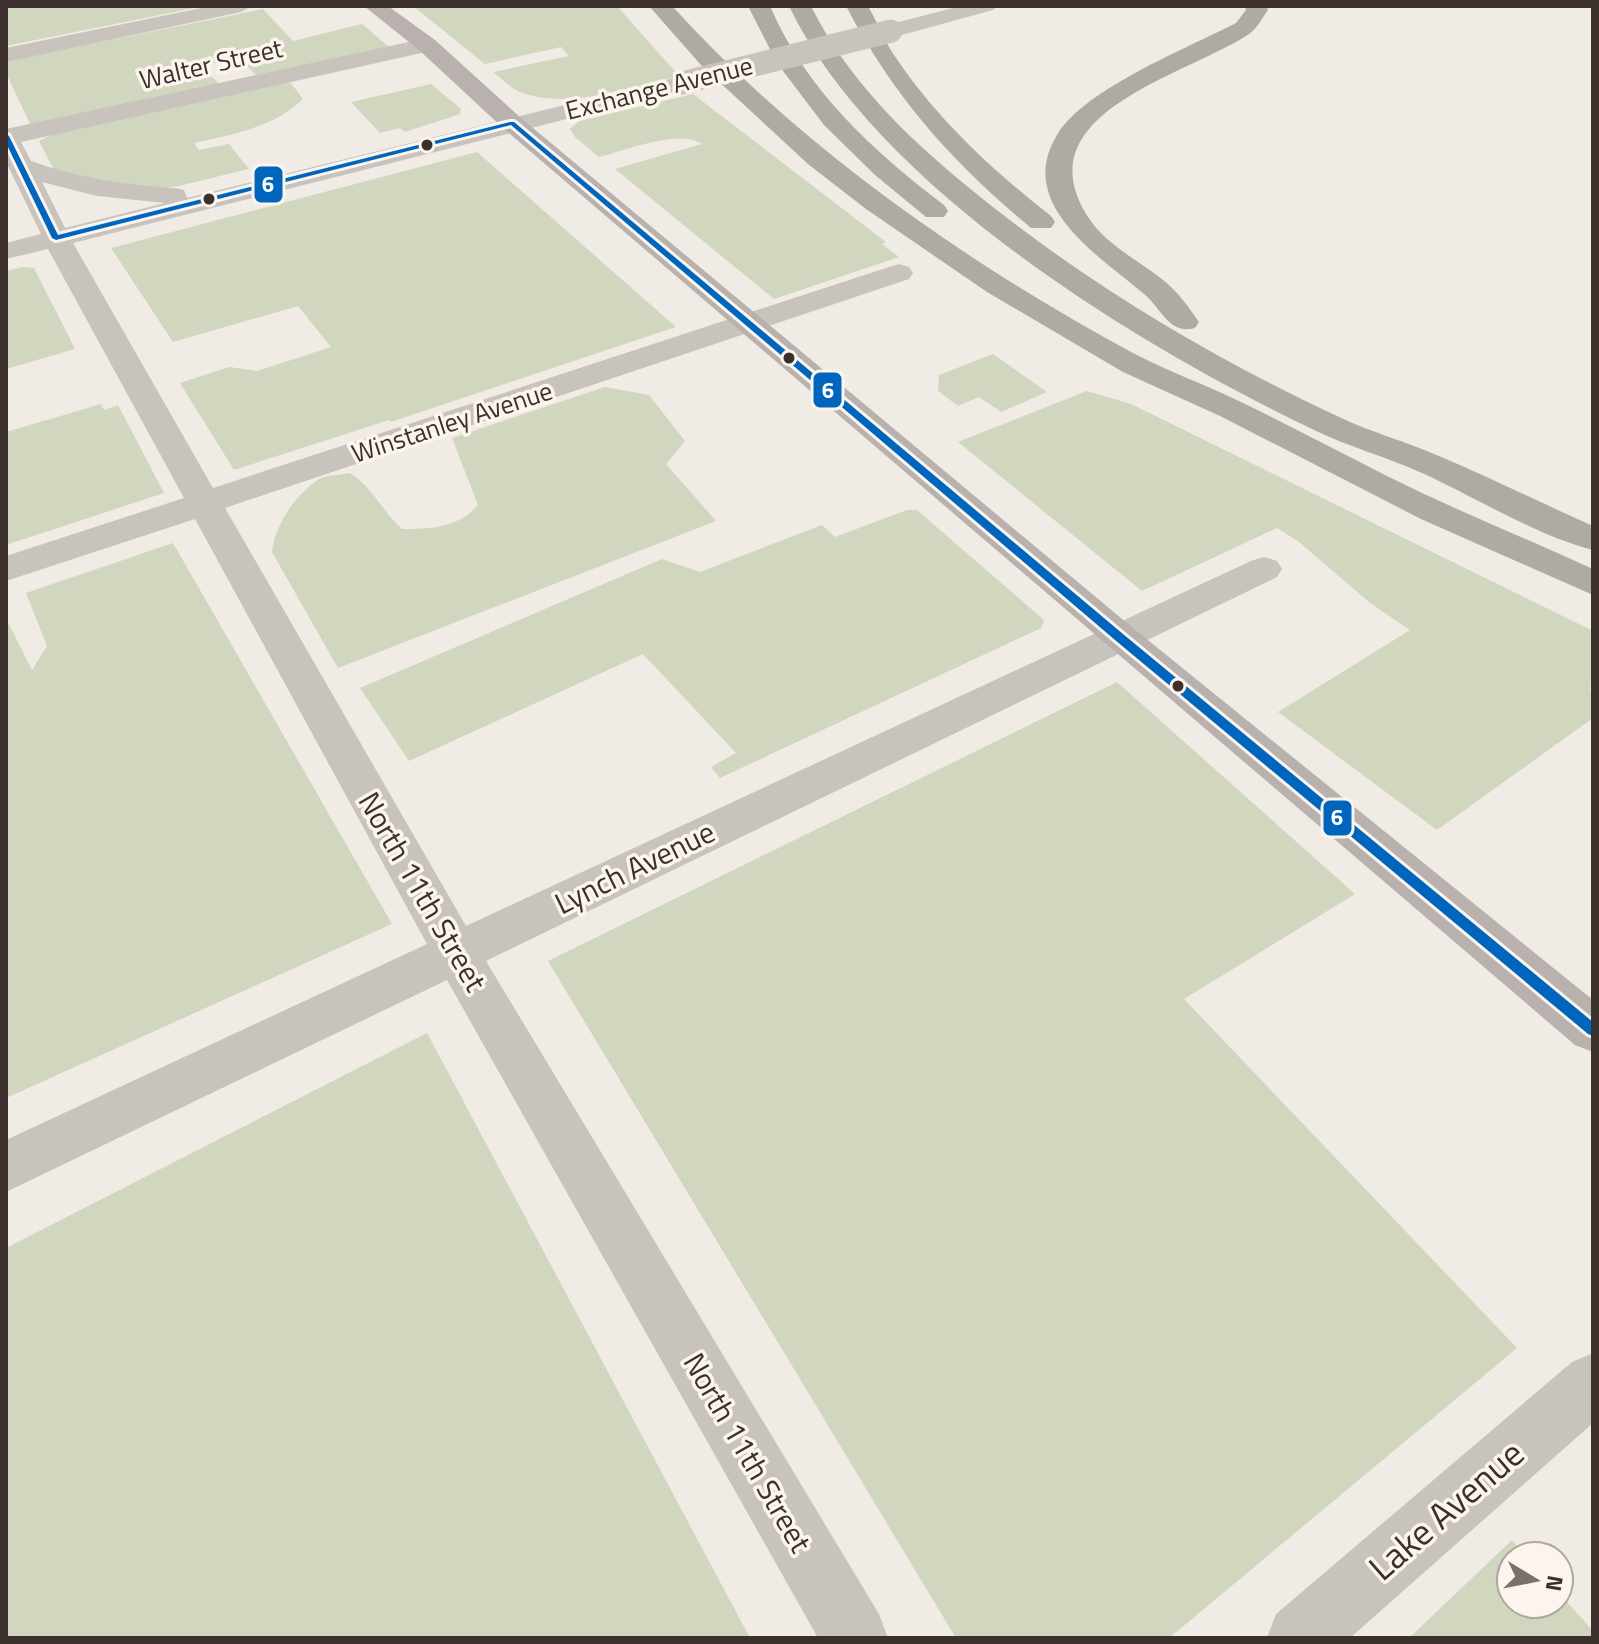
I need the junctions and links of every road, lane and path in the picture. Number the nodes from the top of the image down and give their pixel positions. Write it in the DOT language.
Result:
graph roads {
  1 [pos="241,6"];
  2 [pos="375,6"];
  3 [pos="800,6"];
  4 [pos="857,6"];
  5 [pos="986,6"];
  6 [pos="1256,6"];
  7 [pos="764,8"];
  8 [pos="649,10"];
  9 [pos="427,45"];
  10 [pos="6,55"];
  11 [pos="832,62"];
  12 [pos="512,123"];
  13 [pos="7,137"];
  14 [pos="21,166"];
  15 [pos="217,198"];
  16 [pos="56,238"];
  17 [pos="6,251"];
  18 [pos="899,273"];
  19 [pos="1184,322"];
  20 [pos="749,324"];
  21 [pos="1204,395"];
  22 [pos="1407,454"];
  23 [pos="203,504"];
  24 [pos="1593,539"];
  25 [pos="6,569"];
  26 [pos="1264,569"];
  27 [pos="1593,583"];
  28 [pos="1119,637"];
  29 [pos="456,953"];
  30 [pos="1593,1030"];
  31 [pos="6,1167"];
  32 [pos="1593,1383"];
  33 [pos="855,1638"];
  34 [pos="1300,1638"];
  1 -- 10 [label="street"];
  2 -- 9 [label="main road"];
  3 -- 11 [label="highway"];
  4 -- 19 [label="highway"];
  5 -- 12 [label="street, Exchange Avenue, bridge"];
  6 -- 19 [label="highway"];
  7 -- 11 [label="highway"];
  7 -- 21 [label="highway"];
  8 -- 21 [label="highway"];
  9 -- 12 [label="main road"];
  9 -- 13 [label="street, Walter Street"];
  11 -- 22 [label="highway"];
  12 -- 15 [label="street, Exchange Avenue"];
  12 -- 20 [label="main road"];
  13 -- 14 [label="street, North 11th Street"];
  14 -- 15 [label="street"];
  14 -- 16 [label="street, North 11th Street"];
  15 -- 16 [label="street, Exchange Avenue"];
  16 -- 17 [label="street, Exchange Avenue"];
  16 -- 23 [label="street, North 11th Street"];
  18 -- 20 [label="street, Winstanley Avenue"];
  19 -- 22 [label="highway"];
  20 -- 23 [label="street, Winstanley Avenue"];
  20 -- 28 [label="main road"];
  21 -- 27 [label="highway"];
  22 -- 24 [label="highway"];
  23 -- 25 [label="street, Winstanley Avenue"];
  23 -- 29 [label="street, North 11th Street"];
  26 -- 28 [label="street, Lynch Avenue"];
  28 -- 29 [label="street, Lynch Avenue"];
  28 -- 30 [label="main road"];
  29 -- 31 [label="street, Lynch Avenue"];
  29 -- 33 [label="street, North 11th Street"];
  32 -- 34 [label="street, Lake Avenue"];
}
